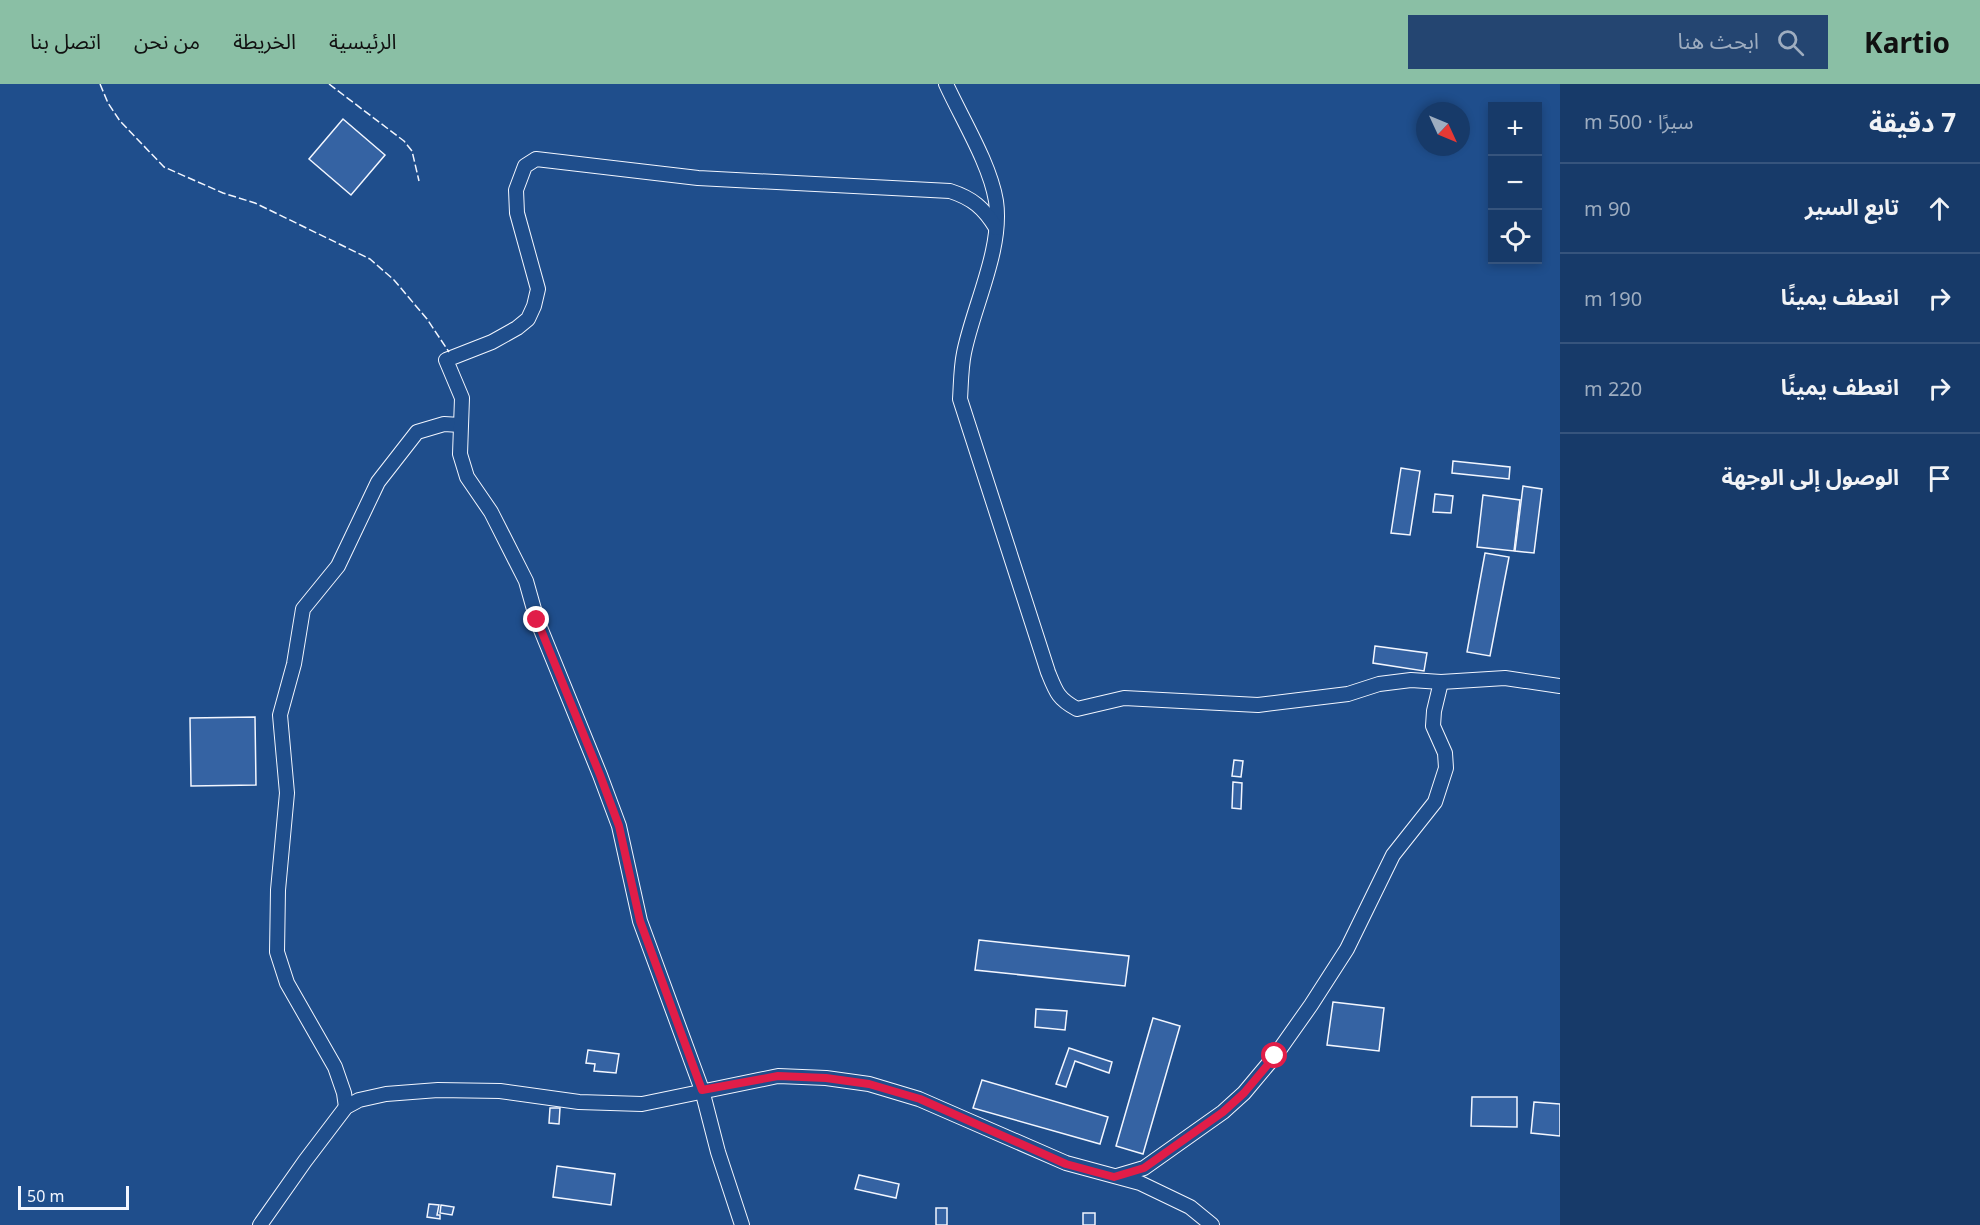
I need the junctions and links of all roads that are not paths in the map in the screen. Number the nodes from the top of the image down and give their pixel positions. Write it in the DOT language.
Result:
graph roads {
  1 [pos="946,84"];
  2 [pos="996,228"];
  3 [pos="460,425"];
  4 [pos="1441,682"];
  5 [pos="1560,686"];
  6 [pos="702,1090"];
  7 [pos="346,1107"];
  8 [pos="1114,1177"];
  9 [pos="260,1225"];
  10 [pos="742,1225"];
  11 [pos="1212,1225"];
  1 -- 2 [label="street"];
  2 -- 3 [label="street"];
  2 -- 4 [label="street"];
  3 -- 6 [label="street"];
  3 -- 7 [label="street"];
  4 -- 5 [label="street"];
  4 -- 8 [label="street"];
  6 -- 7 [label="street"];
  6 -- 8 [label="street"];
  6 -- 10 [label="street"];
  7 -- 9 [label="street"];
  8 -- 11 [label="street"];
}
